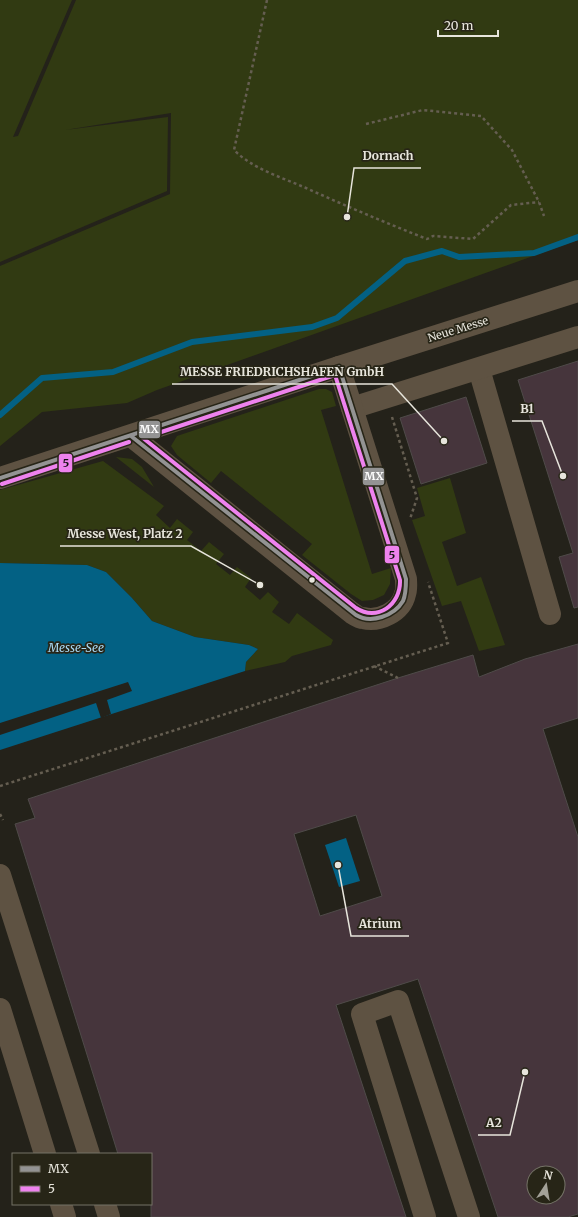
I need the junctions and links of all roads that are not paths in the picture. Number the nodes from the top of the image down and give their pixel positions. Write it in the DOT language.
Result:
graph roads {
  1 [pos="578,291"];
  2 [pos="578,337"];
  3 [pos="339,367"];
  4 [pos="479,369"];
  5 [pos="352,408"];
  6 [pos="131,436"];
  7 [pos="0,478"];
  8 [pos="550,614"];
  9 [pos="0,875"];
  10 [pos="0,1009"];
  11 [pos="45,1153"];
  12 [pos="89,1153"];
  13 [pos="61,1205"];
  14 [pos="105,1205"];
  15 [pos="65,1217"];
  16 [pos="109,1217"];
  17 [pos="425,1217"];
  18 [pos="469,1217"];
  1 -- 3 [label="lane, Neue Messe"];
  2 -- 4 [label="lane"];
  3 -- 5 [label="lane"];
  3 -- 6 [label="lane, Neue Messe"];
  4 -- 5 [label="lane"];
  4 -- 8 [label="lane"];
  5 -- 6 [label="lane"];
  6 -- 7 [label="lane, Neue Messe"];
  9 -- 12 [label="lane"];
  10 -- 11 [label="lane"];
  13 -- 15 [label="lane"];
  14 -- 16 [label="lane"];
  17 -- 18 [label="lane"];
}
